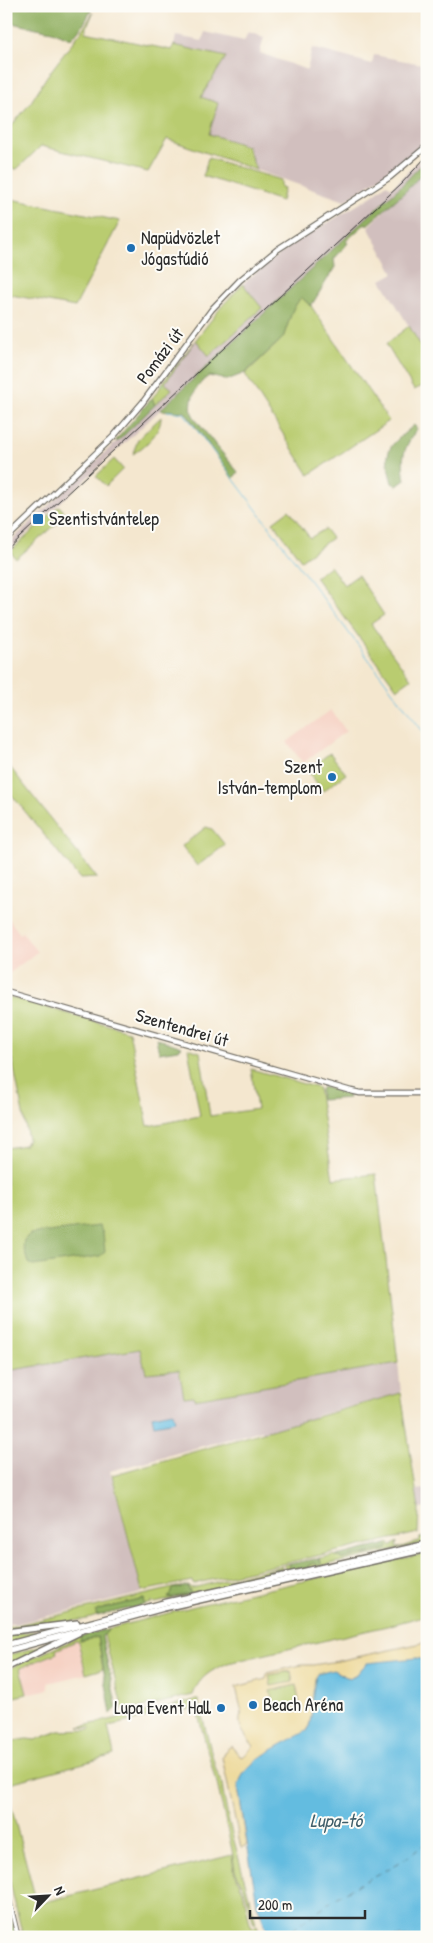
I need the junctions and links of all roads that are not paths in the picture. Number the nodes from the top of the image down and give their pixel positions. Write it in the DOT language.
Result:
graph roads {
  1 [pos="427,146"];
  2 [pos="6,538"];
  3 [pos="6,992"];
  4 [pos="427,1093"];
  5 [pos="427,1544"];
  6 [pos="427,1549"];
  7 [pos="87,1625"];
  8 [pos="6,1632"];
  9 [pos="6,1645"];
  10 [pos="6,1651"];
  11 [pos="6,1668"];
  12 [pos="6,1887"];
  13 [pos="18,1937"];
  1 -- 2 [label="main road, Pomázi út"];
  3 -- 4 [label="main road, Szentendrei út"];
  5 -- 7 [label="main road"];
  6 -- 7 [label="main road"];
  7 -- 8 [label="main road"];
  7 -- 9 [label="main road"];
  7 -- 10 [label="main road"];
  7 -- 11 [label="main road"];
  12 -- 13 [label="street"];
}
